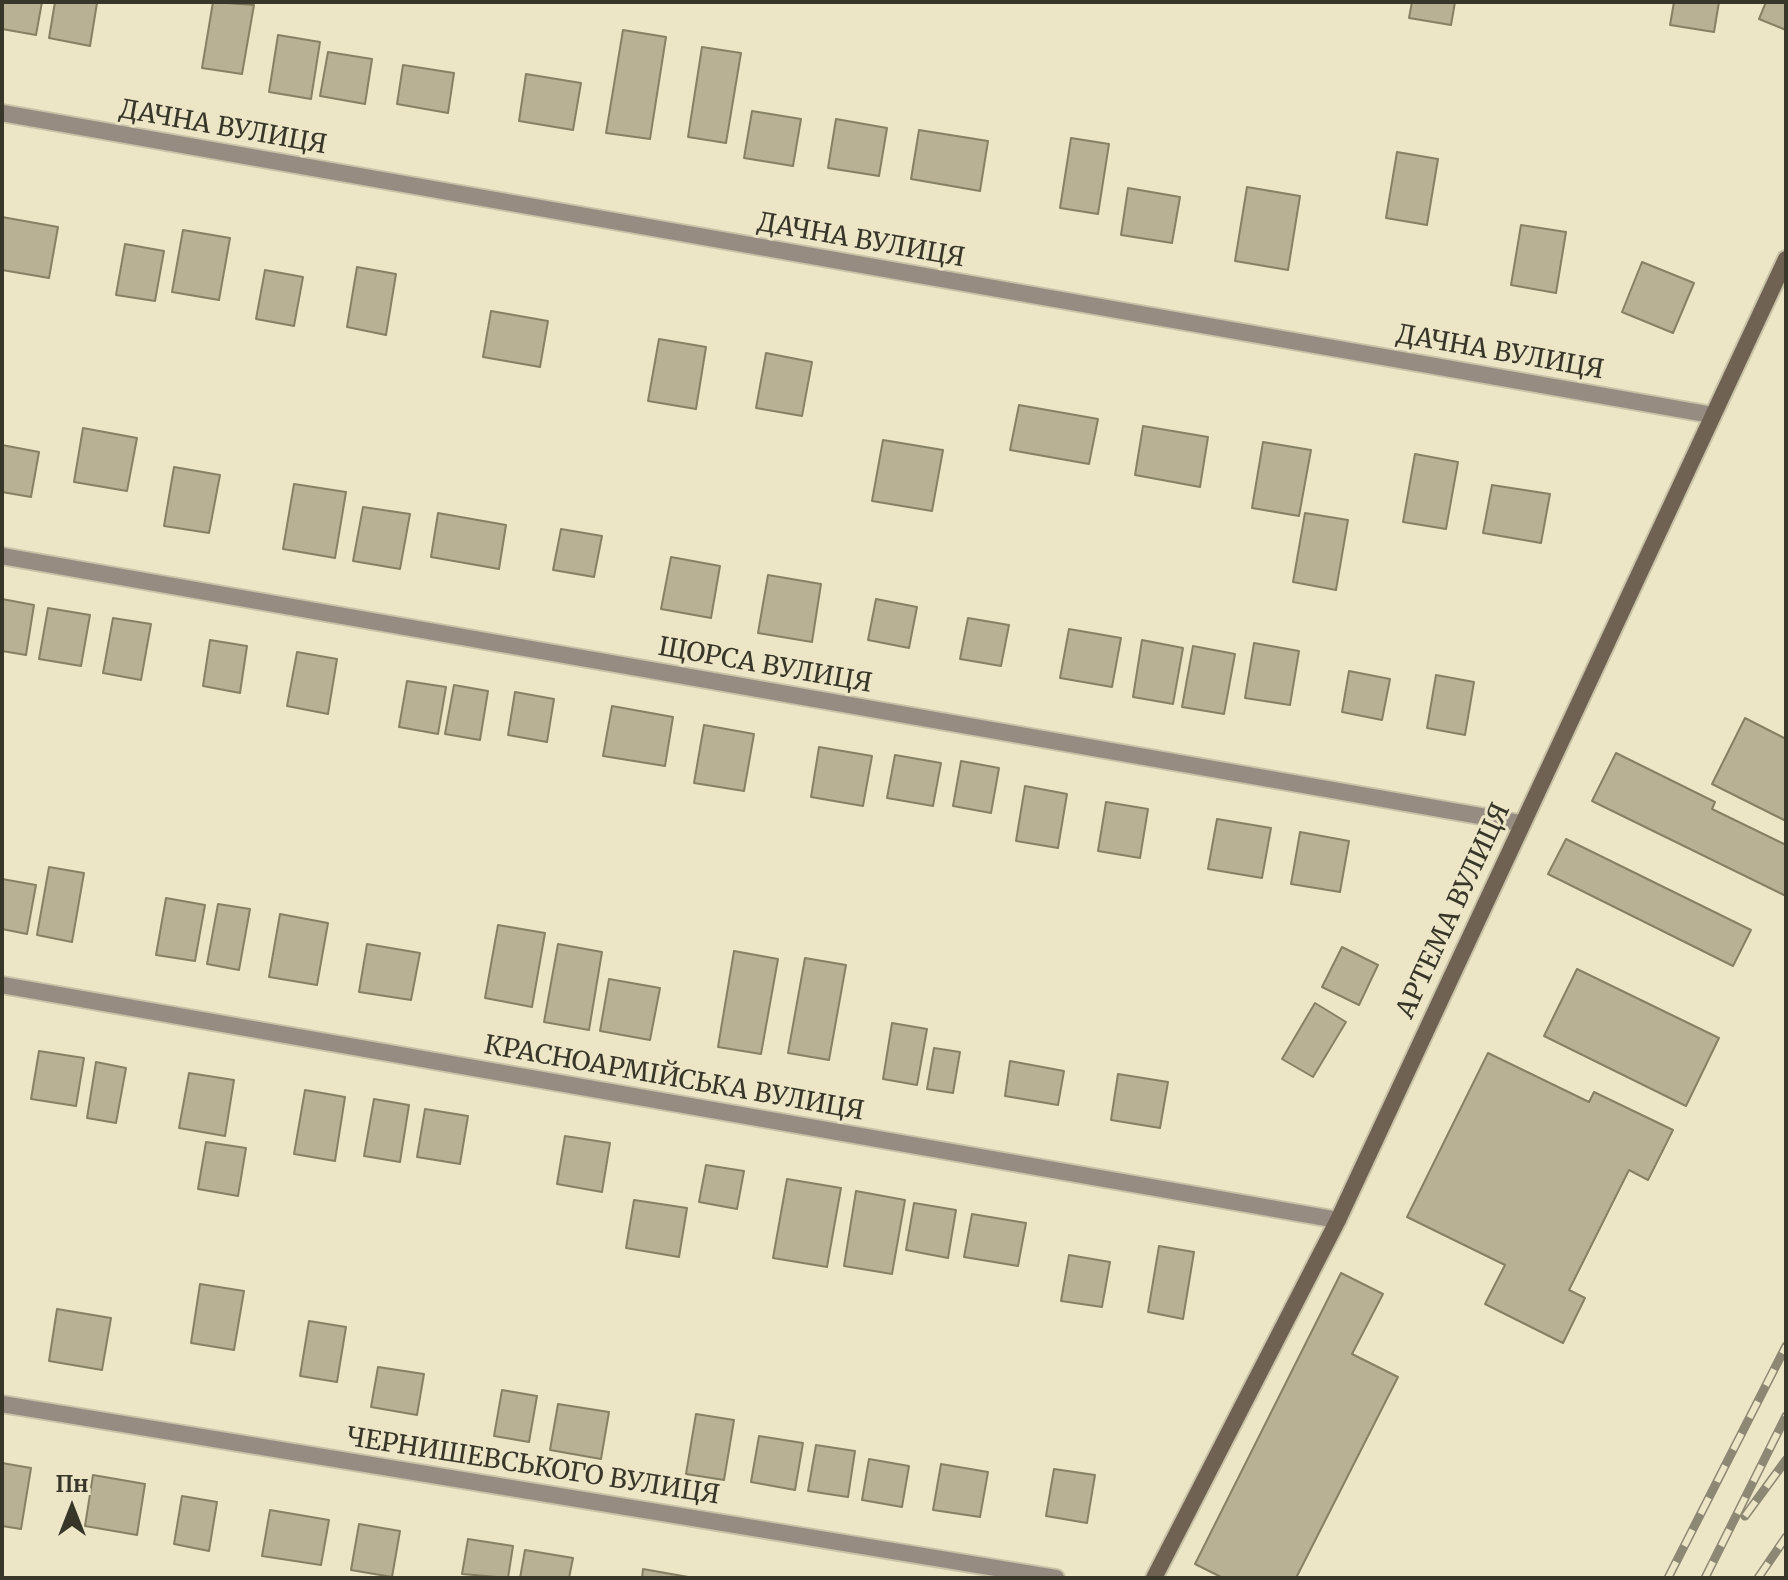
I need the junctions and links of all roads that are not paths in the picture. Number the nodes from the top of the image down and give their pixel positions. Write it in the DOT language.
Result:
graph roads {
  1 [pos="2,113"];
  2 [pos="1786,259"];
  3 [pos="1712,415"];
  4 [pos="2,556"];
  5 [pos="1520,823"];
  6 [pos="2,985"];
  7 [pos="1338,1220"];
  8 [pos="2,1404"];
  9 [pos="1056,1578"];
  10 [pos="1154,1578"];
  1 -- 3 [label="street, ДАЧНА ВУЛИЦЯ"];
  2 -- 3 [label="main road, АРТЕМА ВУЛИЦЯ"];
  3 -- 5 [label="main road, АРТЕМА ВУЛИЦЯ"];
  4 -- 5 [label="street, ЩОРСА ВУЛИЦЯ"];
  5 -- 7 [label="main road, АРТЕМА ВУЛИЦЯ"];
  6 -- 7 [label="street, КРАСНОАРМІЙСЬКА ВУЛИЦЯ"];
  7 -- 10 [label="main road, АРТЕМА ВУЛИЦЯ"];
  8 -- 9 [label="street, ЧЕРНИШЕВСЬКОГО ВУЛИЦЯ"];
}
